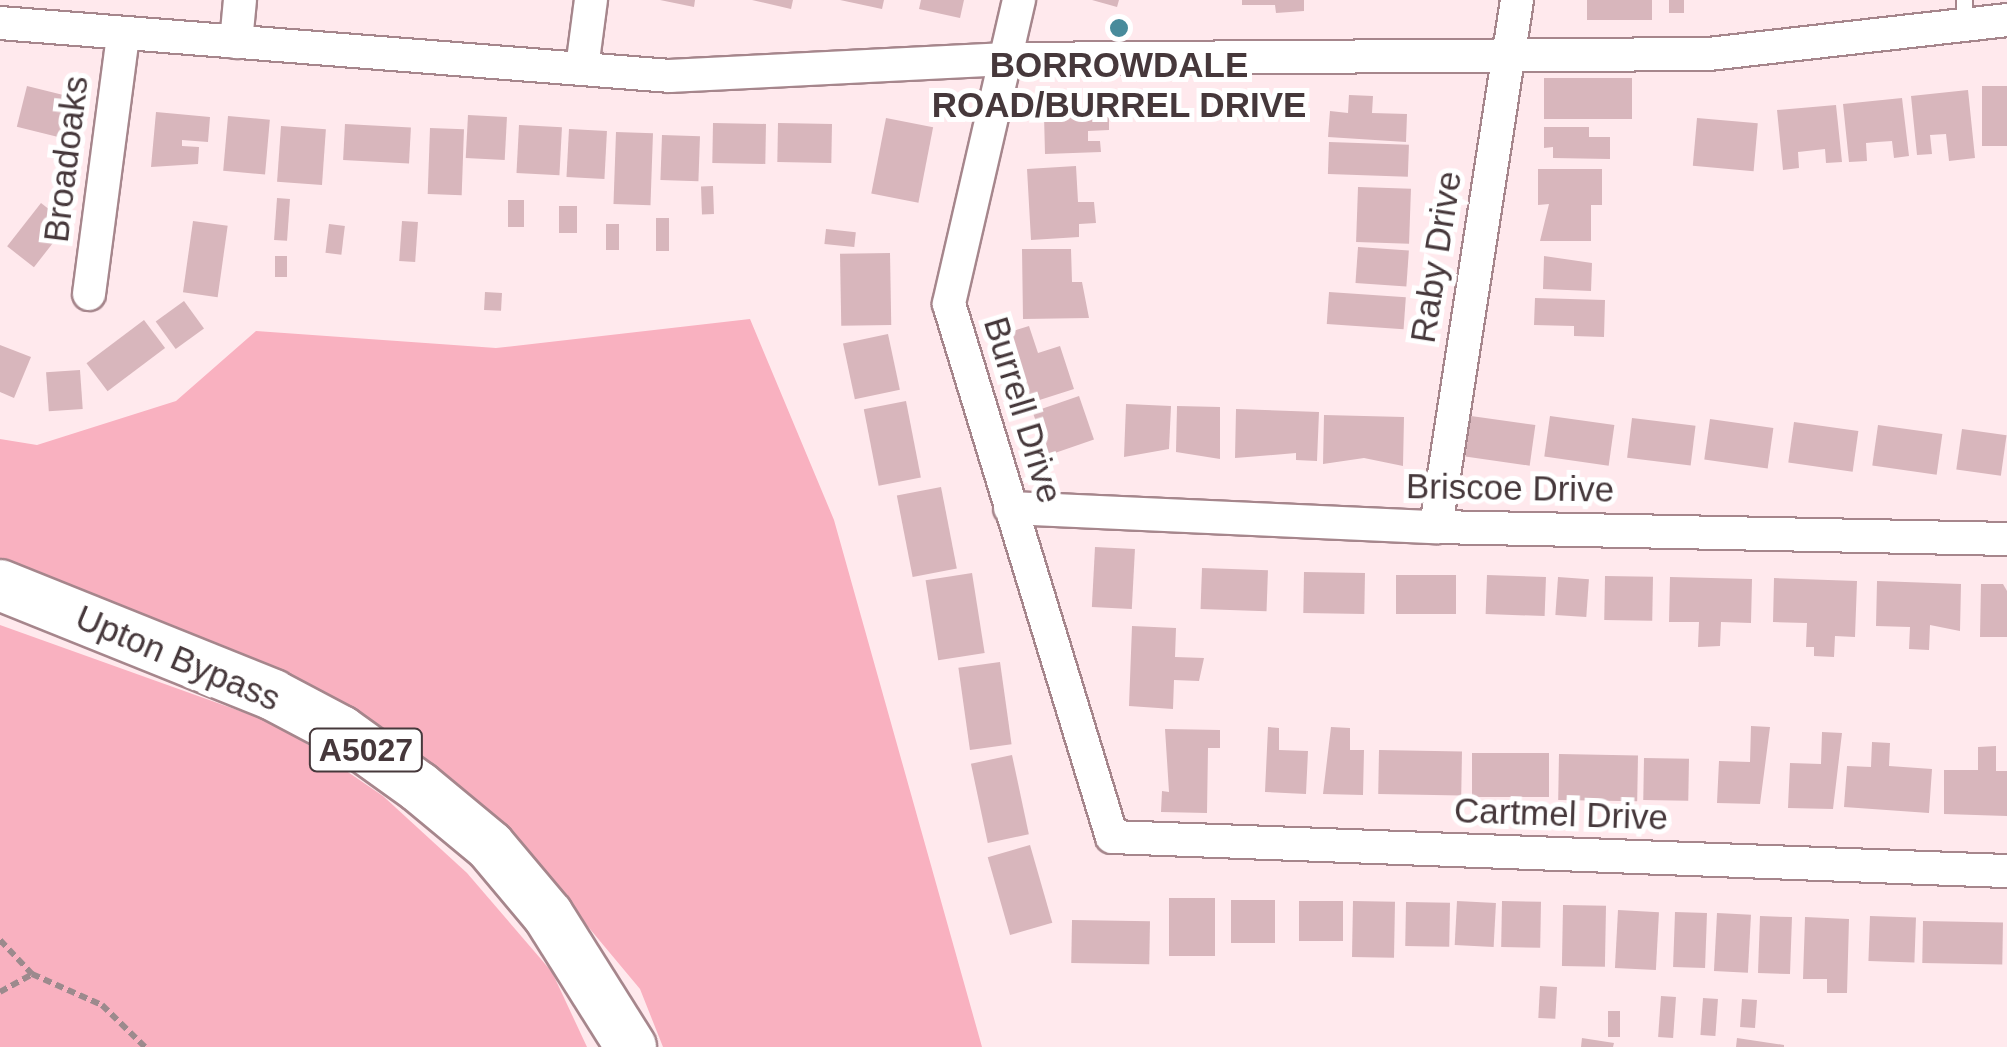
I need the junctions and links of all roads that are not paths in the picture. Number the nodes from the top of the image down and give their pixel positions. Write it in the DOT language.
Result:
graph roads {
  1 [pos="240,0"];
  2 [pos="591,0"];
  3 [pos="1019,0"];
  4 [pos="1517,0"];
  5 [pos="1964,13"];
  6 [pos="2007,20"];
  7 [pos="0,22"];
  8 [pos="123,34"];
  9 [pos="236,42"];
  10 [pos="1508,52"];
  11 [pos="1006,59"];
  12 [pos="582,68"];
  13 [pos="89,294"];
  14 [pos="1010,508"];
  15 [pos="1436,527"];
  16 [pos="2007,539"];
  17 [pos="0,585"];
  18 [pos="1112,837"];
  19 [pos="2007,871"];
  20 [pos="631,1047"];
  1 -- 9 [label="street"];
  2 -- 12 [label="street"];
  3 -- 11 [label="street, Burrell Drive"];
  4 -- 10 [label="street, Raby Drive"];
  5 -- 6 [label="street"];
  5 -- 10 [label="street"];
  7 -- 8 [label="street"];
  8 -- 9 [label="street"];
  8 -- 13 [label="street, Broadoaks"];
  9 -- 12 [label="street"];
  10 -- 11 [label="street"];
  10 -- 15 [label="street, Raby Drive"];
  11 -- 12 [label="street"];
  11 -- 14 [label="street, Burrell Drive"];
  14 -- 15 [label="street, Briscoe Drive"];
  14 -- 18 [label="street, Burrell Drive"];
  15 -- 16 [label="street, Briscoe Drive"];
  17 -- 20 [label="main road, Upton Bypass / A5027"];
  18 -- 19 [label="street, Cartmel Drive"];
}
